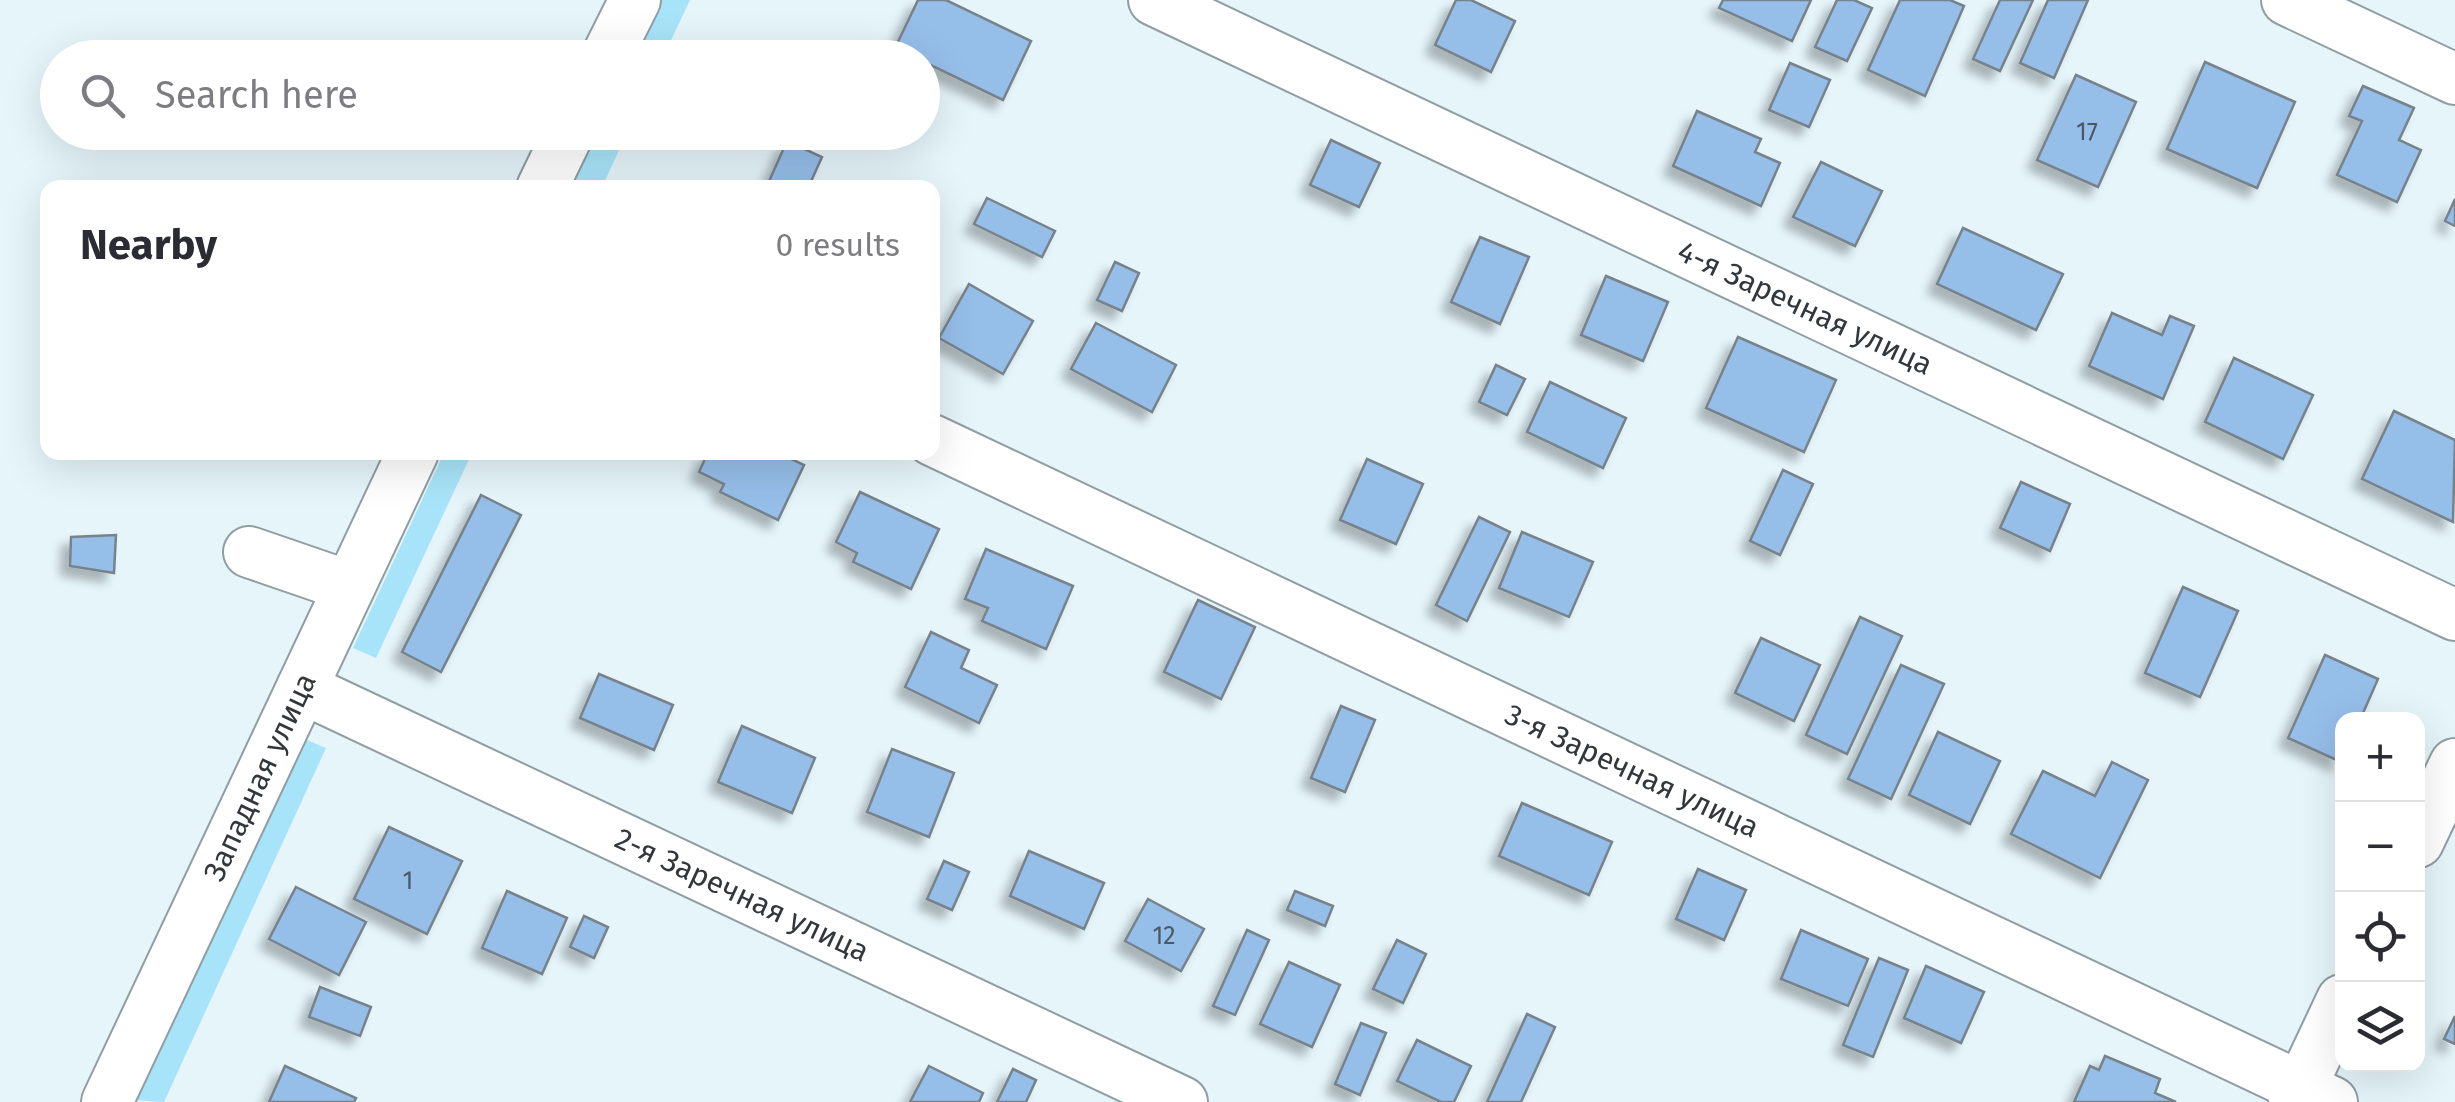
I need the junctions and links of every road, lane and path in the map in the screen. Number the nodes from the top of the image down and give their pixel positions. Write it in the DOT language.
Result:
graph roads {
  1 [pos="635,0"];
  2 [pos="1154,0"];
  3 [pos="2287,0"];
  4 [pos="615,40"];
  5 [pos="2455,79"];
  6 [pos="560,150"];
  7 [pos="546,180"];
  8 [pos="940,444"];
  9 [pos="409,460"];
  10 [pos="250,552"];
  11 [pos="348,586"];
  12 [pos="2455,615"];
  13 [pos="302,688"];
  14 [pos="2455,764"];
  15 [pos="2425,827"];
  16 [pos="2335,1021"];
  17 [pos="2309,1097"];
  18 [pos="106,1102"];
  19 [pos="1182,1102"];
  1 -- 4 [label="street"];
  2 -- 12 [label="street, 4-я Заречная улица"];
  3 -- 5 [label="street"];
  6 -- 7 [label="street"];
  8 -- 17 [label="street, 3-я Заречная улица"];
  9 -- 11 [label="street, Западная улица"];
  10 -- 11 [label="street"];
  11 -- 13 [label="street, Западная улица"];
  13 -- 18 [label="street, Западная улица"];
  13 -- 19 [label="street, 2-я Заречная улица"];
  14 -- 15 [label="street"];
  16 -- 17 [label="street"];
}
